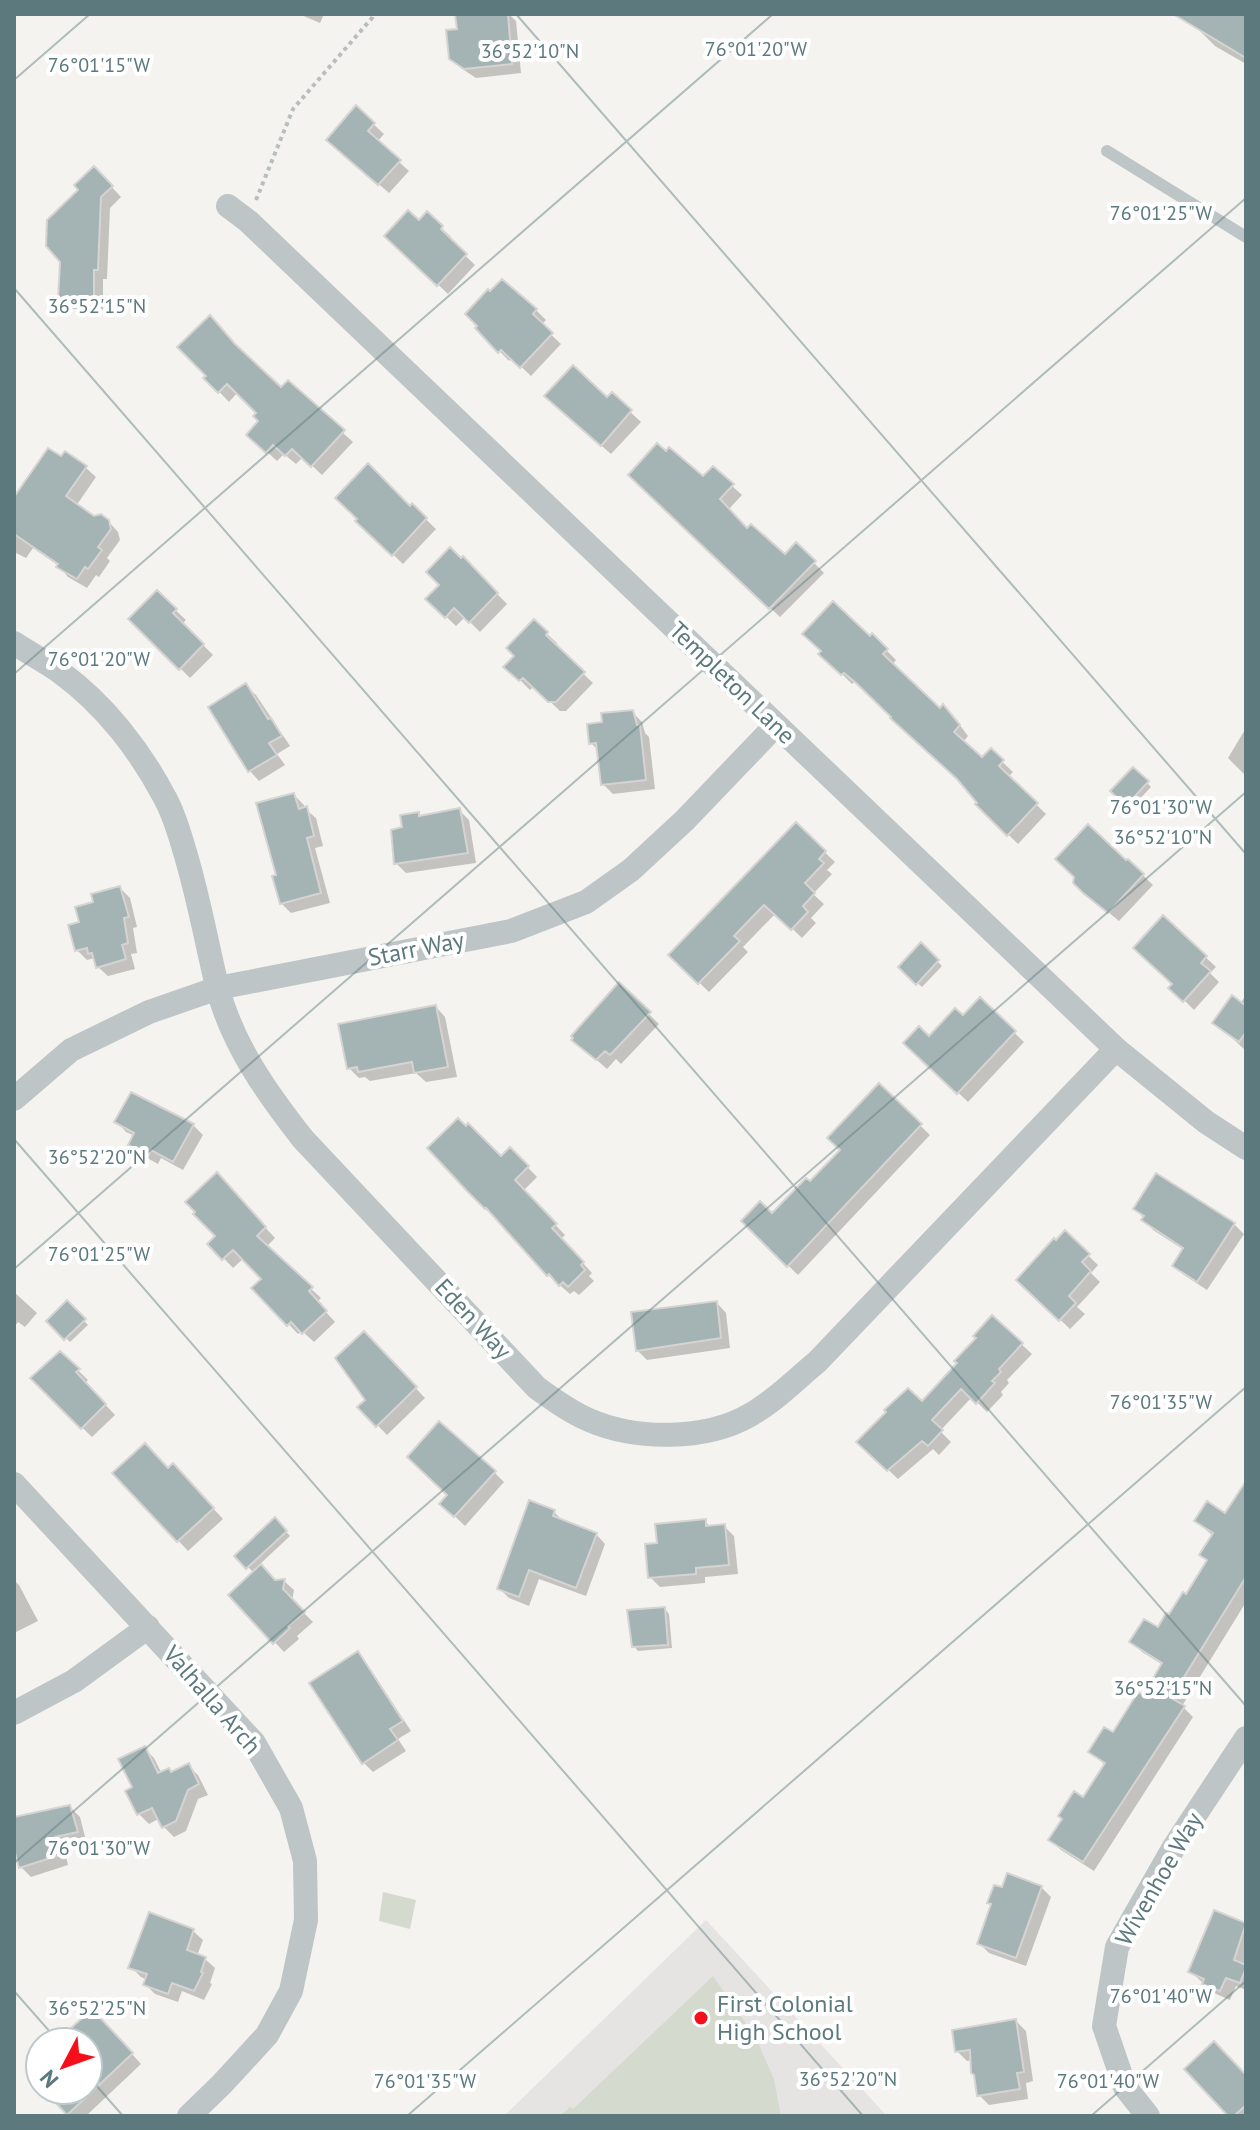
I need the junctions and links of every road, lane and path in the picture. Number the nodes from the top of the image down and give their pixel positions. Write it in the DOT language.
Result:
graph roads {
  1 [pos="373,14"];
  2 [pos="1107,151"];
  3 [pos="228,206"];
  4 [pos="248,221"];
  5 [pos="1246,237"];
  6 [pos="14,643"];
  7 [pos="776,725"];
  8 [pos="218,988"];
  9 [pos="1116,1049"];
  10 [pos="14,1099"];
  11 [pos="1246,1148"];
  12 [pos="14,1484"];
  13 [pos="148,1627"];
  14 [pos="14,1713"];
  15 [pos="1246,1738"];
  16 [pos="189,2116"];
  17 [pos="1148,2116"];
  1 -- 4 [label="path"];
  2 -- 5 [label="lane"];
  3 -- 4 [label="street, Templeton Lane"];
  4 -- 7 [label="street, Templeton Lane"];
  6 -- 8 [label="street, Eden Way"];
  7 -- 8 [label="street, Starr Way"];
  7 -- 9 [label="street, Templeton Lane"];
  8 -- 9 [label="street, Eden Way"];
  8 -- 10 [label="street, Starr Way"];
  9 -- 11 [label="street, Templeton Lane"];
  12 -- 13 [label="street, Valhalla Arch"];
  13 -- 14 [label="street"];
  13 -- 16 [label="street, Valhalla Arch"];
  15 -- 17 [label="street, Wivenhoe Way"];
}
